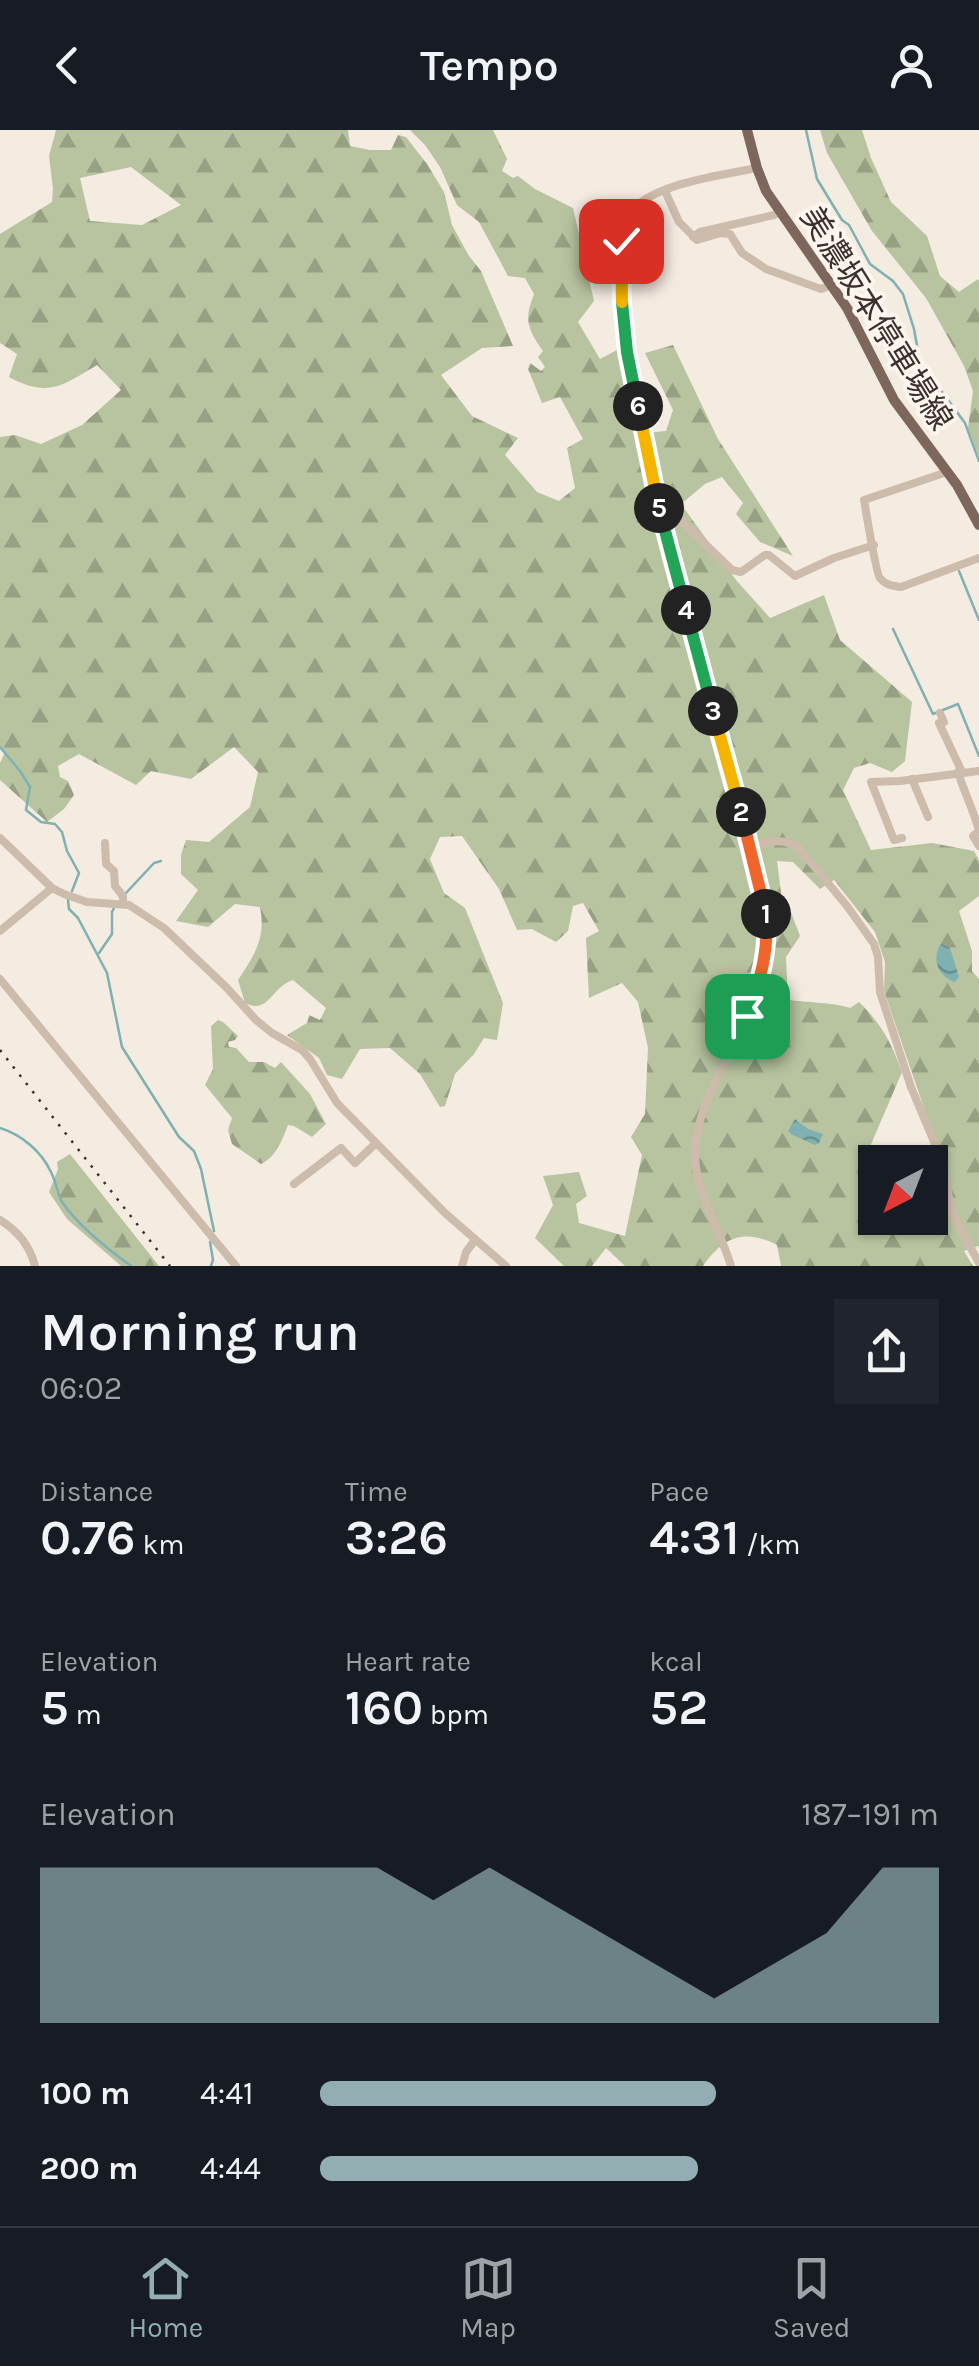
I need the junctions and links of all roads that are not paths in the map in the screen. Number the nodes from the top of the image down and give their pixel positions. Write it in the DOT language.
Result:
graph roads {
  1 [pos="747,130"];
  2 [pos="757,168"];
  3 [pos="664,191"];
  4 [pos="780,211"];
  5 [pos="693,238"];
  6 [pos="831,285"];
  7 [pos="947,472"];
  8 [pos="654,486"];
  9 [pos="976,511"];
  10 [pos="979,525"];
  11 [pos="874,545"];
  12 [pos="979,558"];
  13 [pos="940,714"];
  14 [pos="979,771"];
  15 [pos="960,772"];
  16 [pos="912,779"];
  17 [pos="928,817"];
  18 [pos="0,838"];
  19 [pos="902,838"];
  20 [pos="105,843"];
  21 [pos="751,846"];
  22 [pos="979,846"];
  23 [pos="52,888"];
  24 [pos="123,904"];
  25 [pos="0,930"];
  26 [pos="0,979"];
  27 [pos="376,1144"];
  28 [pos="294,1184"];
  29 [pos="0,1220"];
  30 [pos="475,1240"];
  31 [pos="979,1264"];
  32 [pos="35,1266"];
  33 [pos="236,1266"];
  34 [pos="462,1266"];
  35 [pos="506,1266"];
  36 [pos="731,1266"];
  1 -- 2 [label="main road, 美濃坂本停車場線"];
  2 -- 3 [label="street"];
  2 -- 4 [label="main road, 美濃坂本停車場線"];
  3 -- 5 [label="street"];
  3 -- 8 [label="street"];
  4 -- 5 [label="street"];
  4 -- 6 [label="main road, 美濃坂本停車場線"];
  5 -- 6 [label="street"];
  6 -- 7 [label="main road, 美濃坂本停車場線"];
  7 -- 9 [label="main road, 美濃坂本停車場線"];
  7 -- 11 [label="street"];
  8 -- 11 [label="street"];
  8 -- 21 [label="street"];
  9 -- 10 [label="main road, 美濃坂本停車場線"];
  11 -- 12 [label="street"];
  13 -- 15 [label="street"];
  14 -- 15 [label="street"];
  15 -- 16 [label="street"];
  15 -- 22 [label="street"];
  16 -- 17 [label="street"];
  16 -- 19 [label="street"];
  18 -- 23 [label="street"];
  20 -- 24 [label="street"];
  21 -- 31 [label="street"];
  21 -- 36 [label="street"];
  23 -- 24 [label="street"];
  23 -- 25 [label="street"];
  24 -- 27 [label="street"];
  26 -- 33 [label="street"];
  27 -- 28 [label="street"];
  27 -- 30 [label="street"];
  29 -- 32 [label="street"];
  30 -- 34 [label="street"];
  30 -- 35 [label="street"];
}
